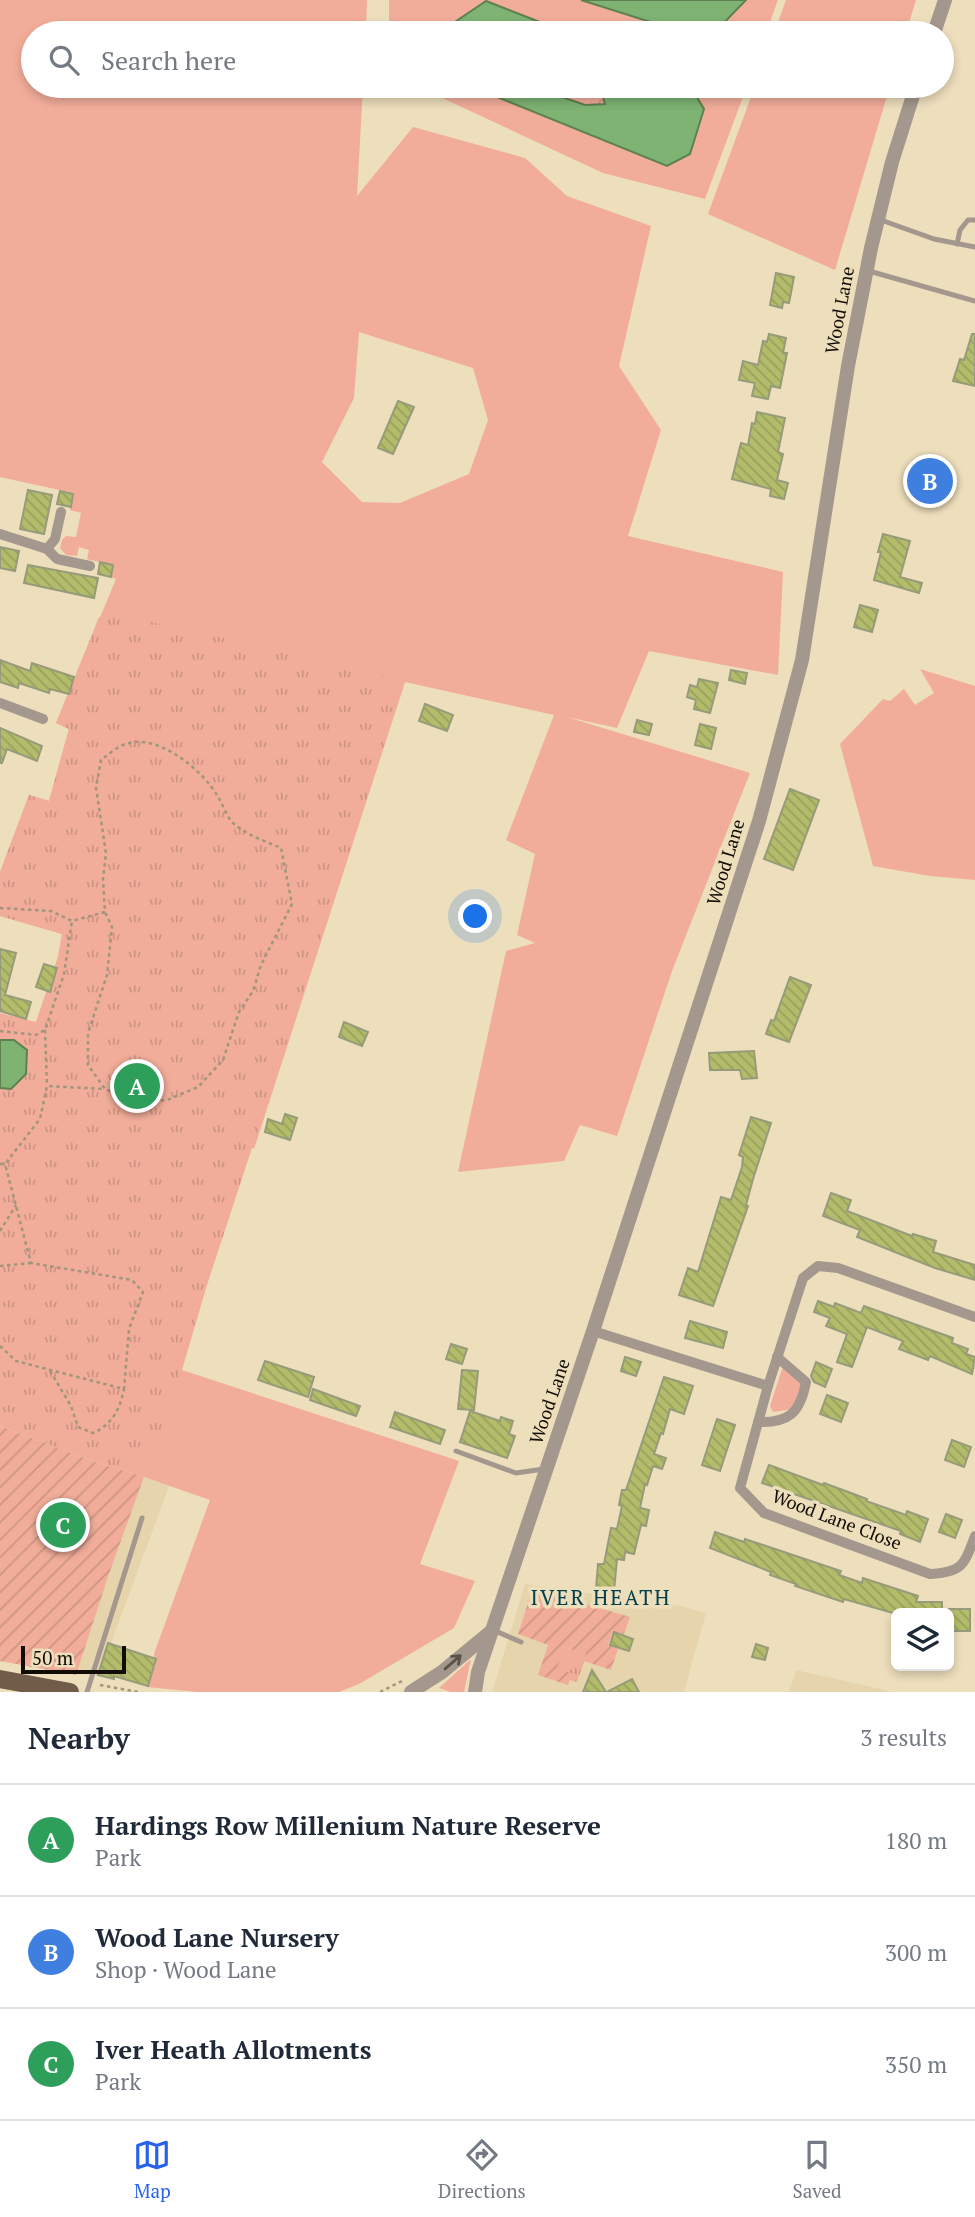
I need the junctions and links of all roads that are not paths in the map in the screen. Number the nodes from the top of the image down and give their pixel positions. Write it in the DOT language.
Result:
graph roads {
  1 [pos="945,0"];
  2 [pos="938,21"];
  3 [pos="912,98"];
  4 [pos="878,219"];
  5 [pos="975,220"];
  6 [pos="957,244"];
  7 [pos="975,247"];
  8 [pos="866,270"];
  9 [pos="975,300"];
  10 [pos="61,512"];
  11 [pos="0,534"];
  12 [pos="47,549"];
  13 [pos="90,566"];
  14 [pos="0,703"];
  15 [pos="43,719"];
  16 [pos="975,1317"];
  17 [pos="593,1331"];
  18 [pos="778,1357"];
  19 [pos="768,1386"];
  20 [pos="758,1422"];
  21 [pos="456,1451"];
  22 [pos="547,1468"];
  23 [pos="142,1518"];
  24 [pos="975,1535"];
  25 [pos="492,1630"];
  26 [pos="521,1642"];
  27 [pos="0,1679"];
  28 [pos="70,1692"];
  29 [pos="88,1692"];
  30 [pos="411,1692"];
  31 [pos="475,1692"];
  1 -- 2 [label="street"];
  3 -- 4 [label="street, Wood Lane"];
  4 -- 6 [label="lane"];
  4 -- 8 [label="street, Wood Lane"];
  5 -- 6 [label="lane"];
  6 -- 7 [label="lane"];
  8 -- 9 [label="lane"];
  8 -- 17 [label="street, Wood Lane"];
  10 -- 12 [label="street"];
  11 -- 12 [label="street"];
  12 -- 13 [label="street"];
  14 -- 15 [label="street"];
  16 -- 18 [label="street, Wood Lane Close"];
  17 -- 19 [label="street"];
  17 -- 22 [label="street, Wood Lane"];
  18 -- 19 [label="street, Wood Lane Close"];
  18 -- 20 [label="street"];
  19 -- 20 [label="street, Wood Lane Close"];
  20 -- 24 [label="street, Wood Lane Close"];
  21 -- 22 [label="lane"];
  22 -- 25 [label="street, Wood Lane"];
  23 -- 29 [label="lane"];
  25 -- 26 [label="lane"];
  30 -- 25 [label="street, one-way"];
  25 -- 31 [label="street, Wood Lane"];
  27 -- 28 [label="main road"];
}
